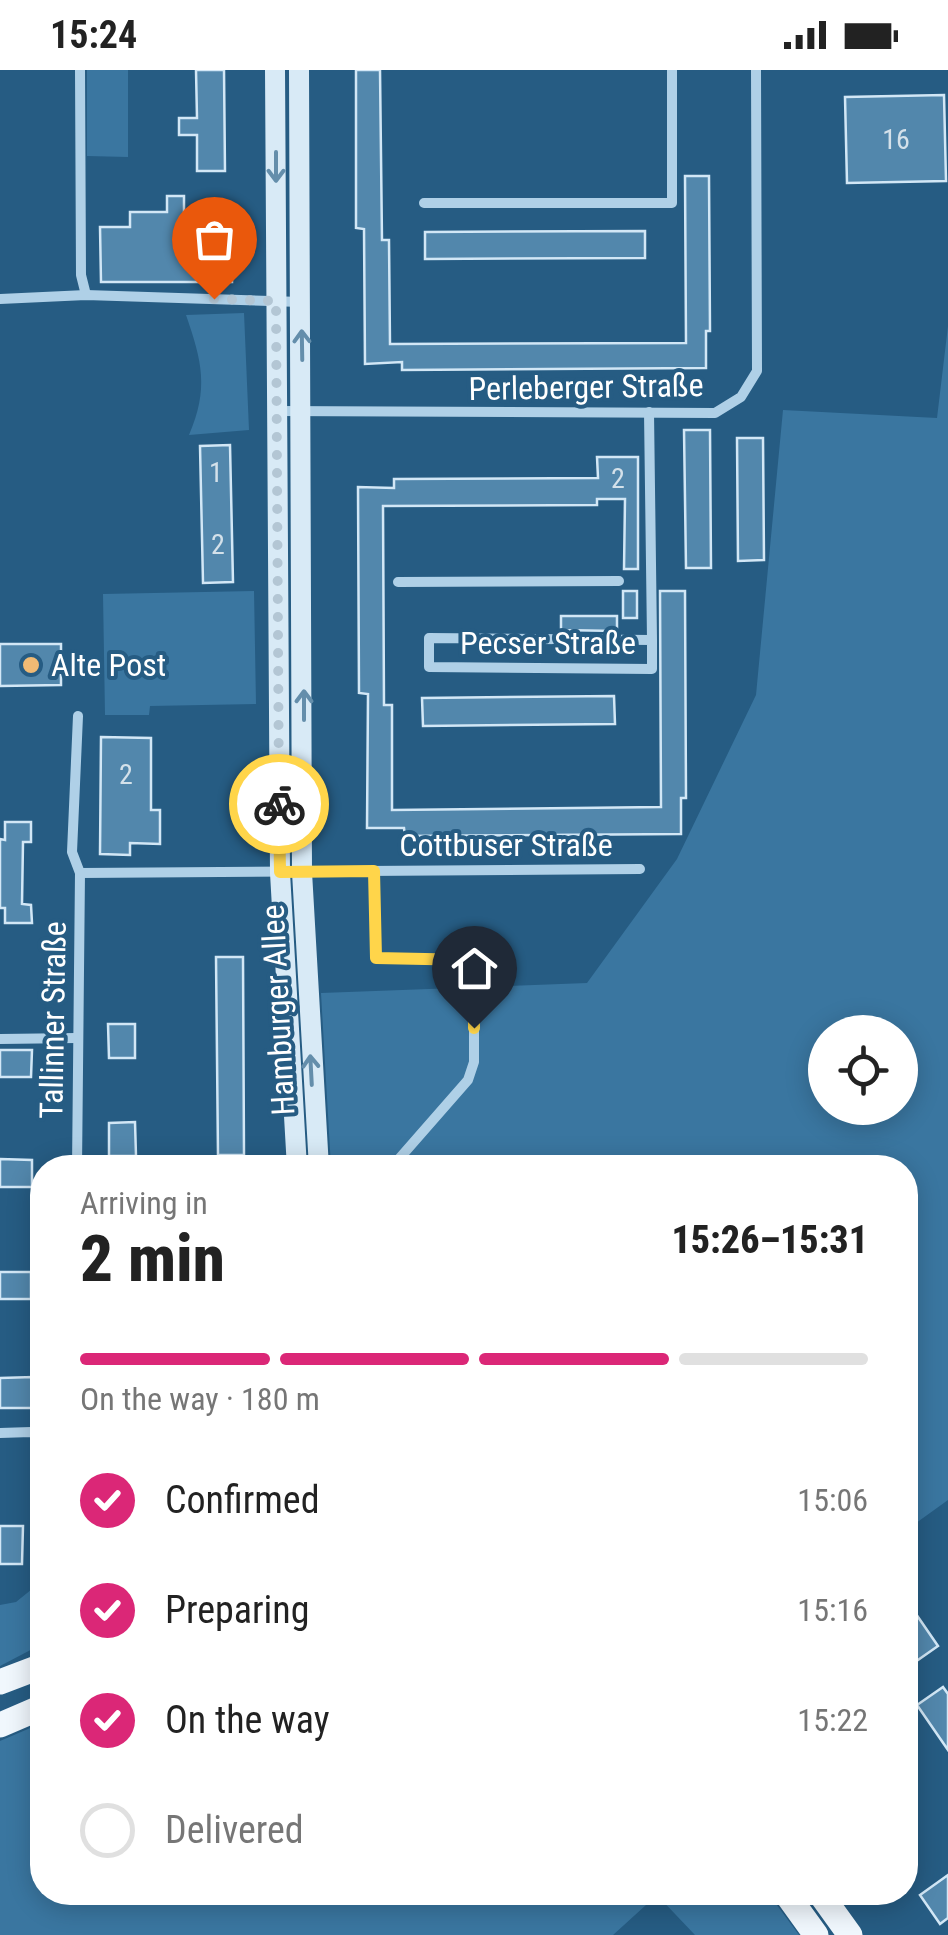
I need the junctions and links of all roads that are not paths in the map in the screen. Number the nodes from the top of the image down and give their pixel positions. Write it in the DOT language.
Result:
graph roads {
  1 [pos="80,70"];
  2 [pos="275,70"];
  3 [pos="299,70"];
  4 [pos="672,70"];
  5 [pos="756,70"];
  6 [pos="424,204"];
  7 [pos="86,295"];
  8 [pos="0,299"];
  9 [pos="276,301"];
  10 [pos="302,302"];
  11 [pos="275,411"];
  12 [pos="303,412"];
  13 [pos="649,412"];
  14 [pos="619,581"];
  15 [pos="398,582"];
  16 [pos="652,640"];
  17 [pos="78,716"];
  18 [pos="640,869"];
  19 [pos="374,871"];
  20 [pos="280,872"];
  21 [pos="302,872"];
  22 [pos="80,873"];
  23 [pos="77,1038"];
  24 [pos="0,1039"];
  25 [pos="77,1155"];
  26 [pos="295,1155"];
  27 [pos="318,1155"];
  28 [pos="402,1155"];
  29 [pos="30,1432"];
  30 [pos="0,1433"];
  31 [pos="30,1671"];
  32 [pos="0,1682"];
  33 [pos="30,1713"];
  34 [pos="0,1725"];
  35 [pos="794,1905"];
  36 [pos="828,1905"];
  37 [pos="816,1935"];
  38 [pos="850,1935"];
  1 -- 7 [label="street"];
  2 -- 9 [label="street, Hamburger Allee, one-way"];
  3 -- 10 [label="street, Hamburger Allee"];
  4 -- 6 [label="street"];
  5 -- 13 [label="street, Perleberger Straße"];
  7 -- 8 [label="street"];
  7 -- 9 [label="street"];
  9 -- 10 [label="street"];
  9 -- 11 [label="street, Hamburger Allee"];
  12 -- 10 [label="street, Hamburger Allee, one-way"];
  11 -- 12 [label="street, Perleberger Straße"];
  11 -- 20 [label="street, Hamburger Allee"];
  12 -- 13 [label="street, Perleberger Straße"];
  21 -- 12 [label="street, Hamburger Allee, one-way"];
  13 -- 16 [label="street, Pecser Straße"];
  14 -- 15 [label="street, Pecser Straße"];
  16 -- 16 [label="street, Pecser Straße"];
  17 -- 22 [label="street, Tallinner Straße"];
  18 -- 19 [label="street, Cottbuser Straße"];
  19 -- 21 [label="street, Cottbuser Straße"];
  19 -- 28 [label="street, Cottbuser Straße"];
  20 -- 21 [label="street, Cottbuser Straße"];
  20 -- 22 [label="street, Tallinner Straße"];
  20 -- 26 [label="street, Hamburger Allee"];
  27 -- 21 [label="street, Hamburger Allee, one-way"];
  22 -- 23 [label="street, Tallinner Straße"];
  23 -- 24 [label="street"];
  23 -- 25 [label="street, Tallinner Straße"];
  29 -- 30 [label="street"];
  31 -- 32 [label="main road"];
  33 -- 34 [label="main road"];
  35 -- 37 [label="main road"];
  36 -- 38 [label="main road"];
}
